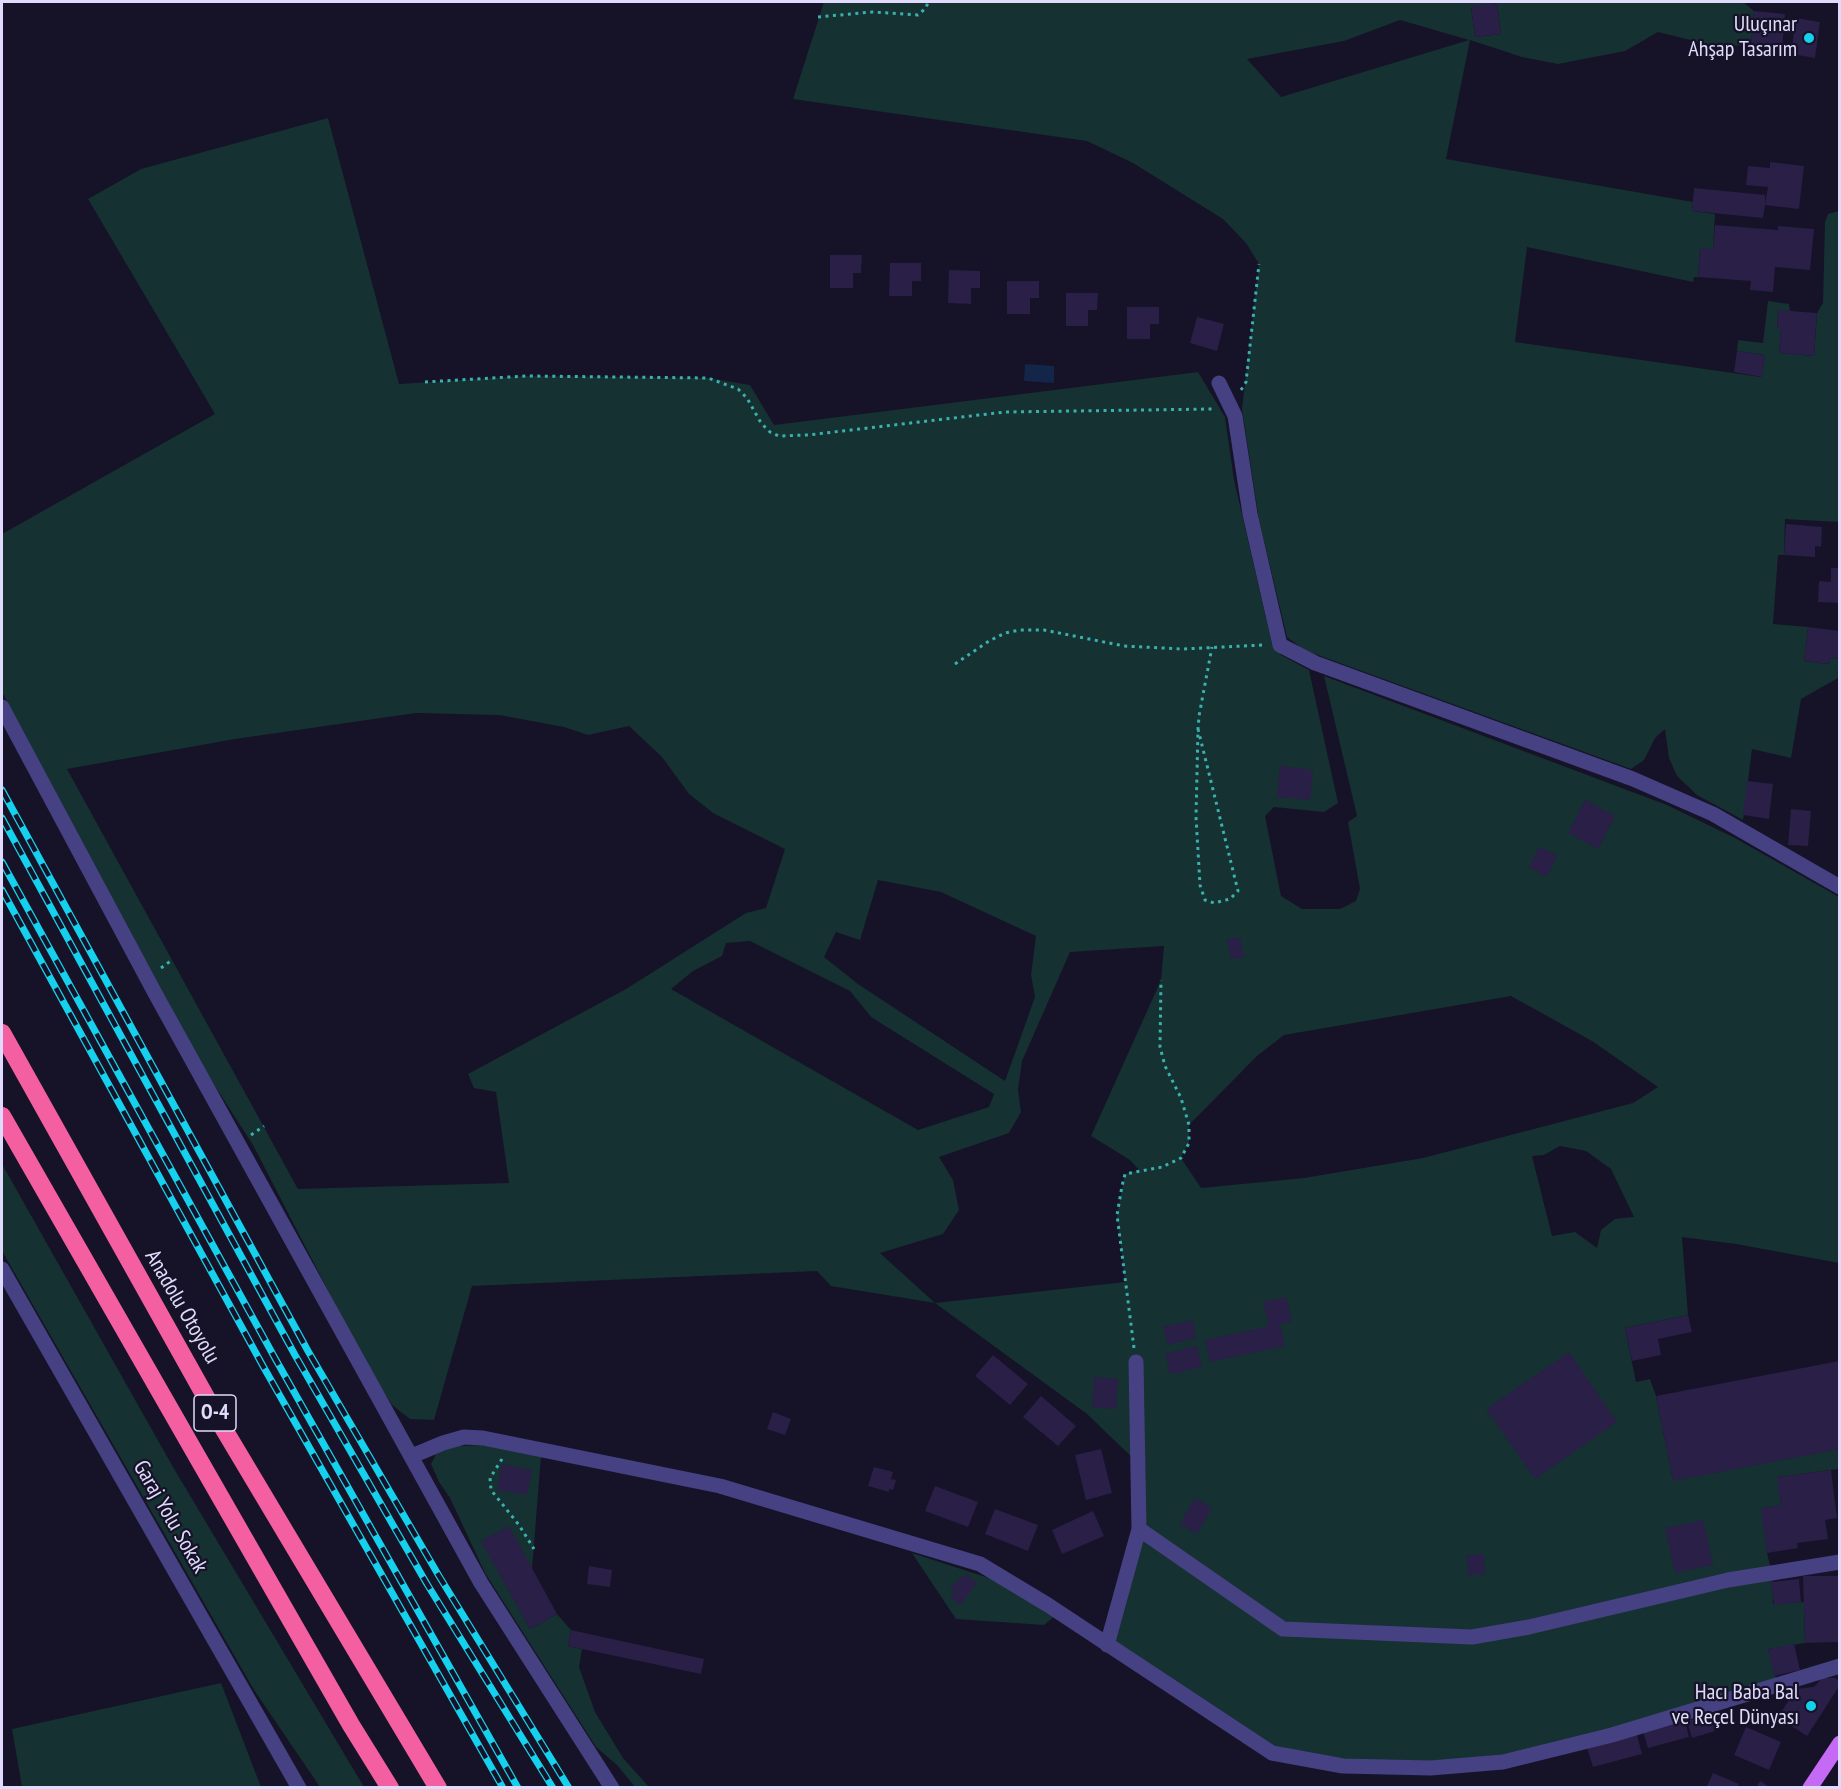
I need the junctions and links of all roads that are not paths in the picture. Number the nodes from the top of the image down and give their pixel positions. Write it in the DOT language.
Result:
graph roads {
  1 [pos="1219,382"];
  2 [pos="2,707"];
  3 [pos="1839,887"];
  4 [pos="2,1033"];
  5 [pos="2,1116"];
  6 [pos="2,1269"];
  7 [pos="1136,1362"];
  8 [pos="412,1456"];
  9 [pos="1139,1529"];
  10 [pos="1839,1562"];
  11 [pos="1107,1645"];
  12 [pos="1839,1666"];
  13 [pos="1839,1743"];
  14 [pos="299,1788"];
  15 [pos="390,1788"];
  16 [pos="438,1788"];
  17 [pos="612,1788"];
  18 [pos="1810,1788"];
  1 -- 3 [label="street"];
  2 -- 8 [label="street"];
  4 -- 16 [label="highway, Anadolu Otoyolu / O-4"];
  5 -- 15 [label="highway, O-4"];
  6 -- 14 [label="street, Garaj Yolu Sokak"];
  7 -- 9 [label="street"];
  8 -- 11 [label="street"];
  8 -- 17 [label="street"];
  9 -- 10 [label="street"];
  9 -- 11 [label="street"];
  11 -- 12 [label="street"];
  13 -- 18 [label="main road"];
}
